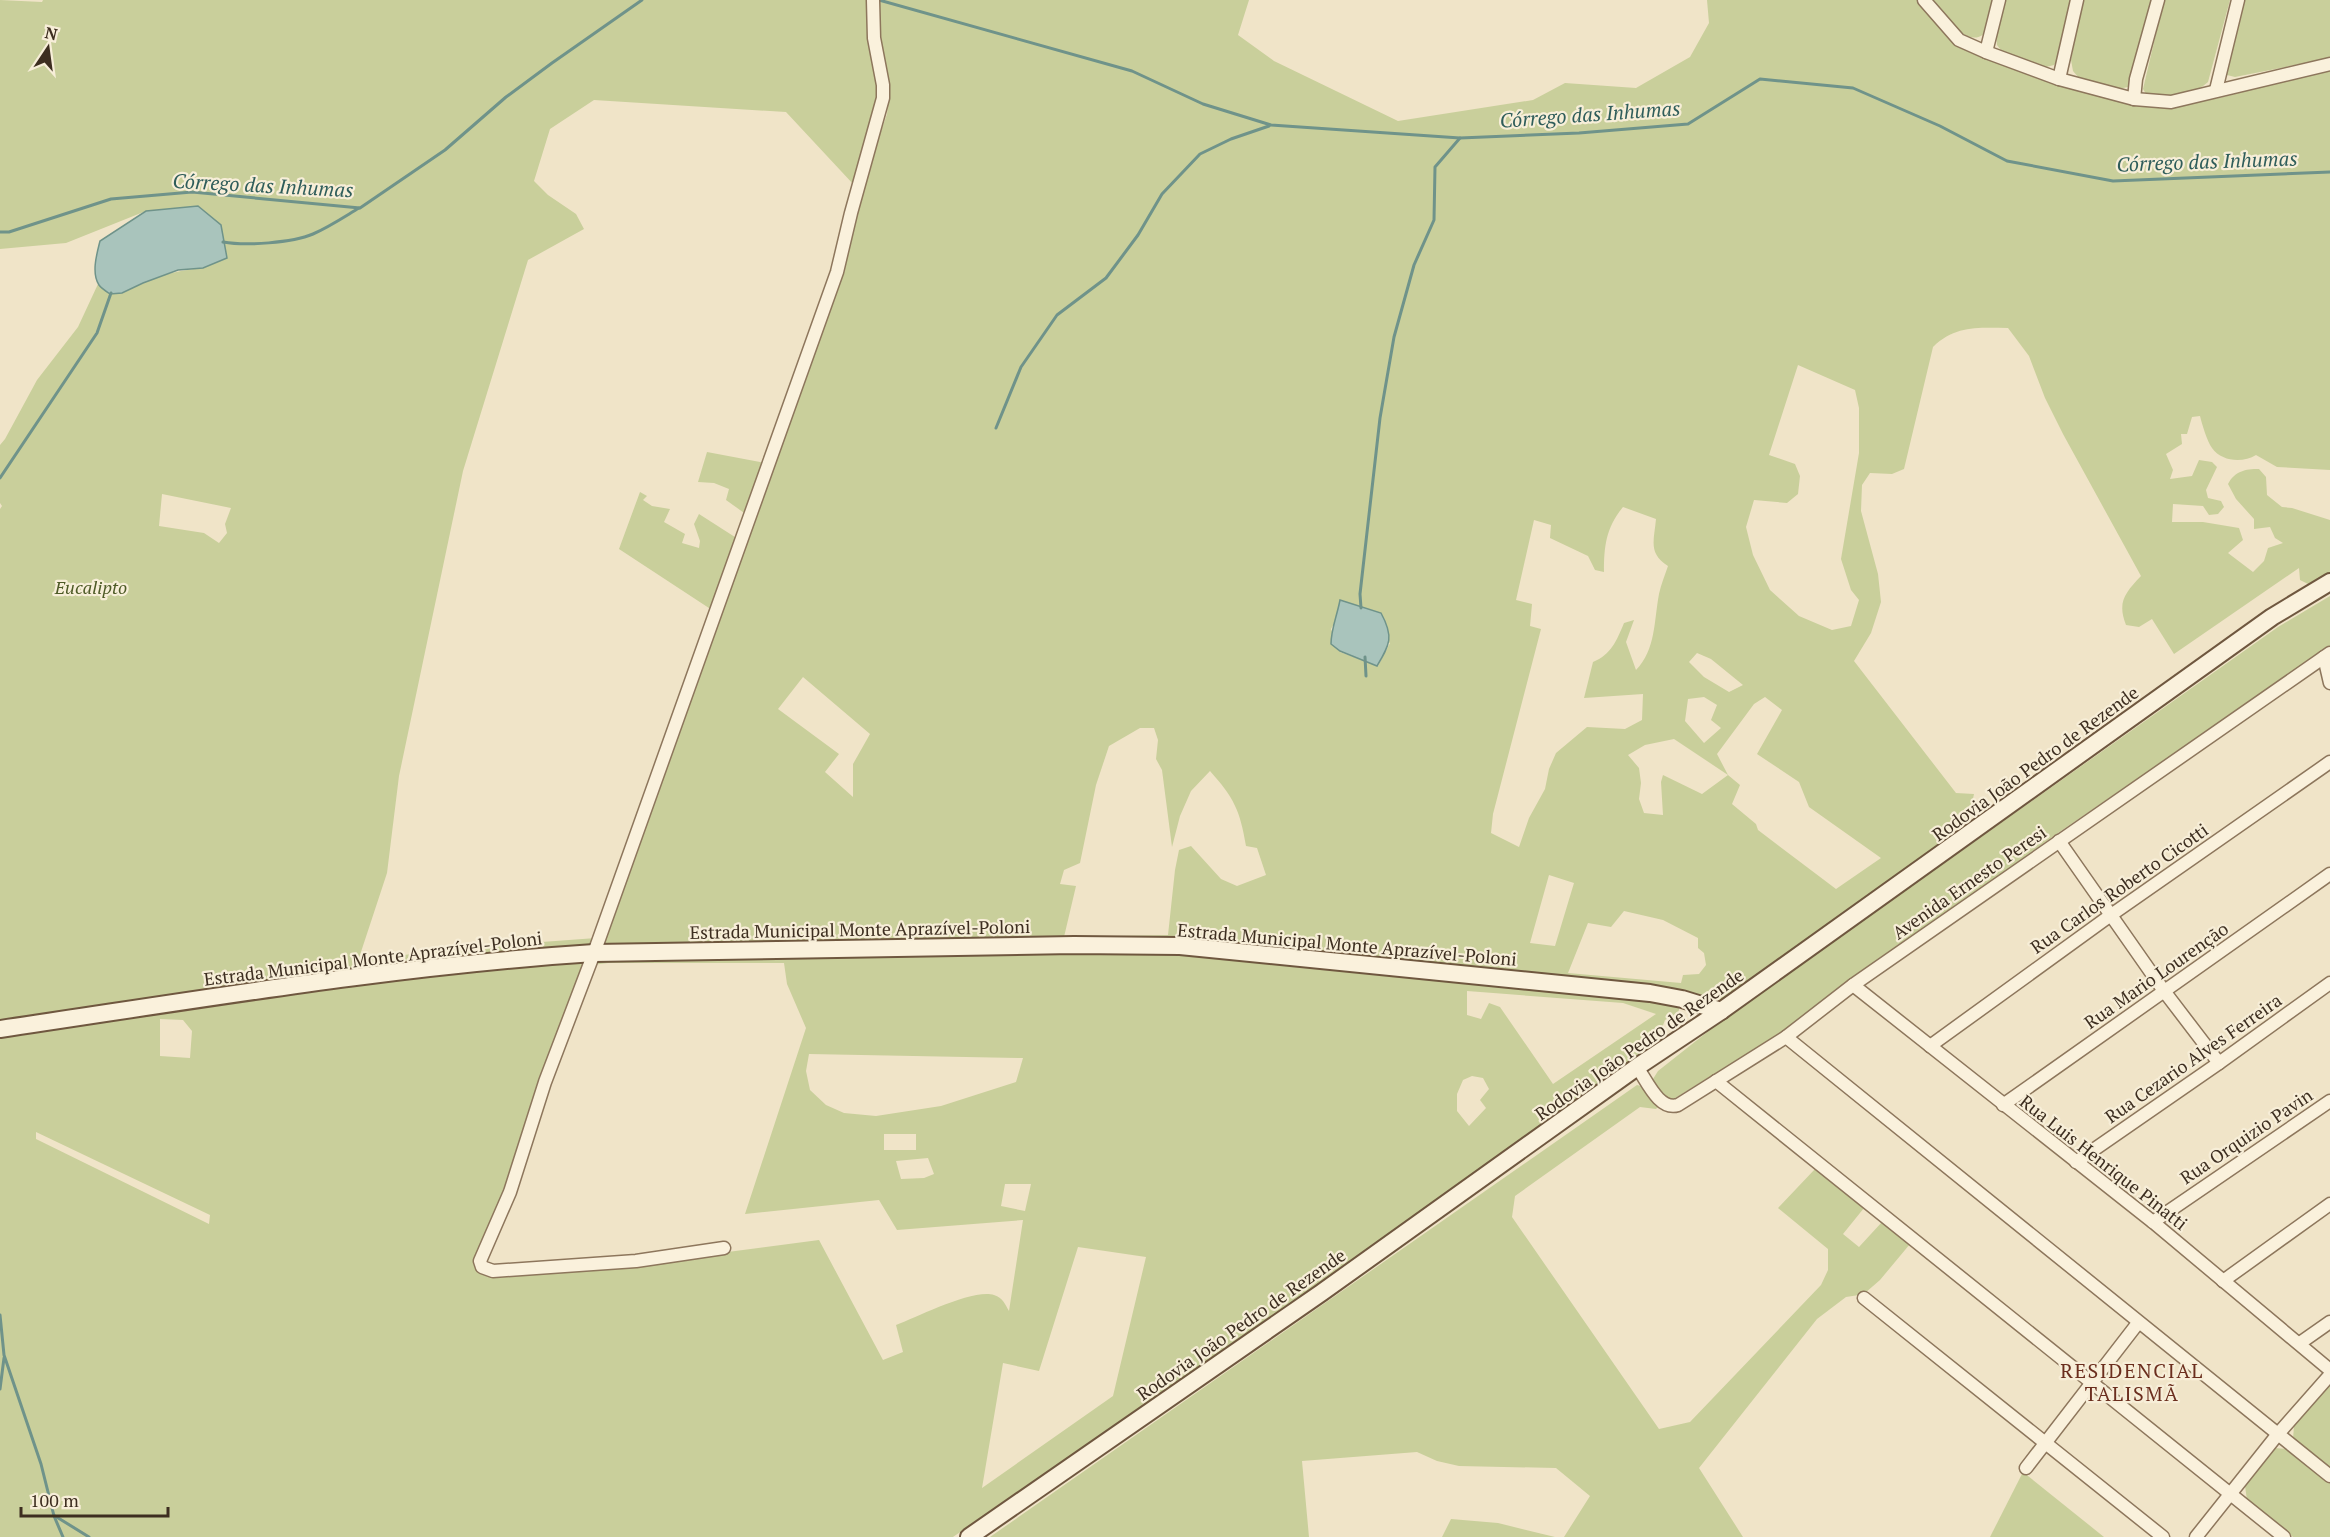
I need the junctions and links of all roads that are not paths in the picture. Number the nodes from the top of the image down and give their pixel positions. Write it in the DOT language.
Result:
graph roads {
  1 [pos="873,0"];
  2 [pos="1924,0"];
  3 [pos="1999,0"];
  4 [pos="2077,0"];
  5 [pos="2158,0"];
  6 [pos="2238,0"];
  7 [pos="1986,52"];
  8 [pos="2330,64"];
  9 [pos="2059,79"];
  10 [pos="2216,90"];
  11 [pos="2134,99"];
  12 [pos="2330,582"];
  13 [pos="2327,655"];
  14 [pos="2330,683"];
  15 [pos="2330,762"];
  16 [pos="2059,841"];
  17 [pos="2330,874"];
  18 [pos="2111,915"];
  19 [pos="594,953"];
  20 [pos="2330,983"];
  21 [pos="1853,986"];
  22 [pos="2164,991"];
  23 [pos="1721,1011"];
  24 [pos="0,1029"];
  25 [pos="1786,1036"];
  26 [pos="1930,1046"];
  27 [pos="2219,1063"];
  28 [pos="1637,1067"];
  29 [pos="1716,1081"];
  30 [pos="2330,1101"];
  31 [pos="2003,1105"];
  32 [pos="2076,1162"];
  33 [pos="2330,1203"];
  34 [pos="2153,1222"];
  35 [pos="724,1248"];
  36 [pos="2223,1281"];
  37 [pos="1863,1298"];
  38 [pos="2330,1322"];
  39 [pos="2138,1323"];
  40 [pos="2300,1343"];
  41 [pos="2330,1370"];
  42 [pos="2330,1375"];
  43 [pos="2093,1384"];
  44 [pos="2278,1434"];
  45 [pos="2047,1443"];
  46 [pos="2026,1468"];
  47 [pos="2330,1476"];
  48 [pos="2230,1494"];
  49 [pos="969,1537"];
  50 [pos="2163,1537"];
  51 [pos="2196,1537"];
  52 [pos="2284,1537"];
  1 -- 19 [label="street"];
  2 -- 7 [label="street"];
  3 -- 7 [label="street"];
  4 -- 9 [label="street"];
  5 -- 11 [label="street"];
  6 -- 10 [label="street"];
  7 -- 9 [label="street"];
  8 -- 10 [label="street"];
  9 -- 11 [label="street"];
  10 -- 11 [label="street"];
  12 -- 23 [label="street, Rodovia João Pedro de Rezende"];
  13 -- 14 [label="street"];
  13 -- 16 [label="street, Avenida Ernesto Peresi"];
  15 -- 18 [label="street, Rua Carlos Roberto Cicotti"];
  16 -- 18 [label="street"];
  16 -- 21 [label="street, Avenida Ernesto Peresi"];
  17 -- 22 [label="street, Rua Mario Lourenção"];
  18 -- 22 [label="street"];
  18 -- 26 [label="street, Rua Carlos Roberto Cicotti"];
  19 -- 23 [label="street, Estrada Municipal Monte Aprazível-Poloni"];
  19 -- 24 [label="street, Estrada Municipal Monte Aprazível-Poloni"];
  19 -- 35 [label="street"];
  20 -- 27 [label="street, Rua Cezario Alves Ferreira"];
  21 -- 25 [label="street, Avenida Ernesto Peresi"];
  21 -- 26 [label="street, Rua Luis Henrique Pinatti"];
  22 -- 27 [label="street"];
  22 -- 31 [label="street, Rua Mario Lourenção"];
  23 -- 28 [label="street, Rodovia João Pedro de Rezende"];
  25 -- 29 [label="street, Avenida Ernesto Peresi"];
  25 -- 39 [label="street"];
  26 -- 31 [label="street, Rua Luis Henrique Pinatti"];
  27 -- 32 [label="street, Rua Cezario Alves Ferreira"];
  28 -- 29 [label="street, Avenida Ernesto Peresi"];
  28 -- 49 [label="street, Rodovia João Pedro de Rezende"];
  29 -- 43 [label="street"];
  30 -- 34 [label="street, Rua Orquizio Pavin"];
  31 -- 32 [label="street, Rua Luis Henrique Pinatti"];
  32 -- 34 [label="street, Rua Luis Henrique Pinatti"];
  33 -- 36 [label="street"];
  34 -- 36 [label="street, Rua Luis Henrique Pinatti"];
  36 -- 40 [label="street, Rua Luis Henrique Pinatti"];
  37 -- 45 [label="street"];
  38 -- 40 [label="street"];
  39 -- 43 [label="street"];
  39 -- 44 [label="street"];
  40 -- 41 [label="street, Rua Luis Henrique Pinatti"];
  42 -- 44 [label="street"];
  43 -- 45 [label="street"];
  43 -- 48 [label="street"];
  44 -- 47 [label="street"];
  44 -- 48 [label="street"];
  45 -- 46 [label="street"];
  45 -- 50 [label="street"];
  48 -- 51 [label="street"];
  48 -- 52 [label="street"];
}
